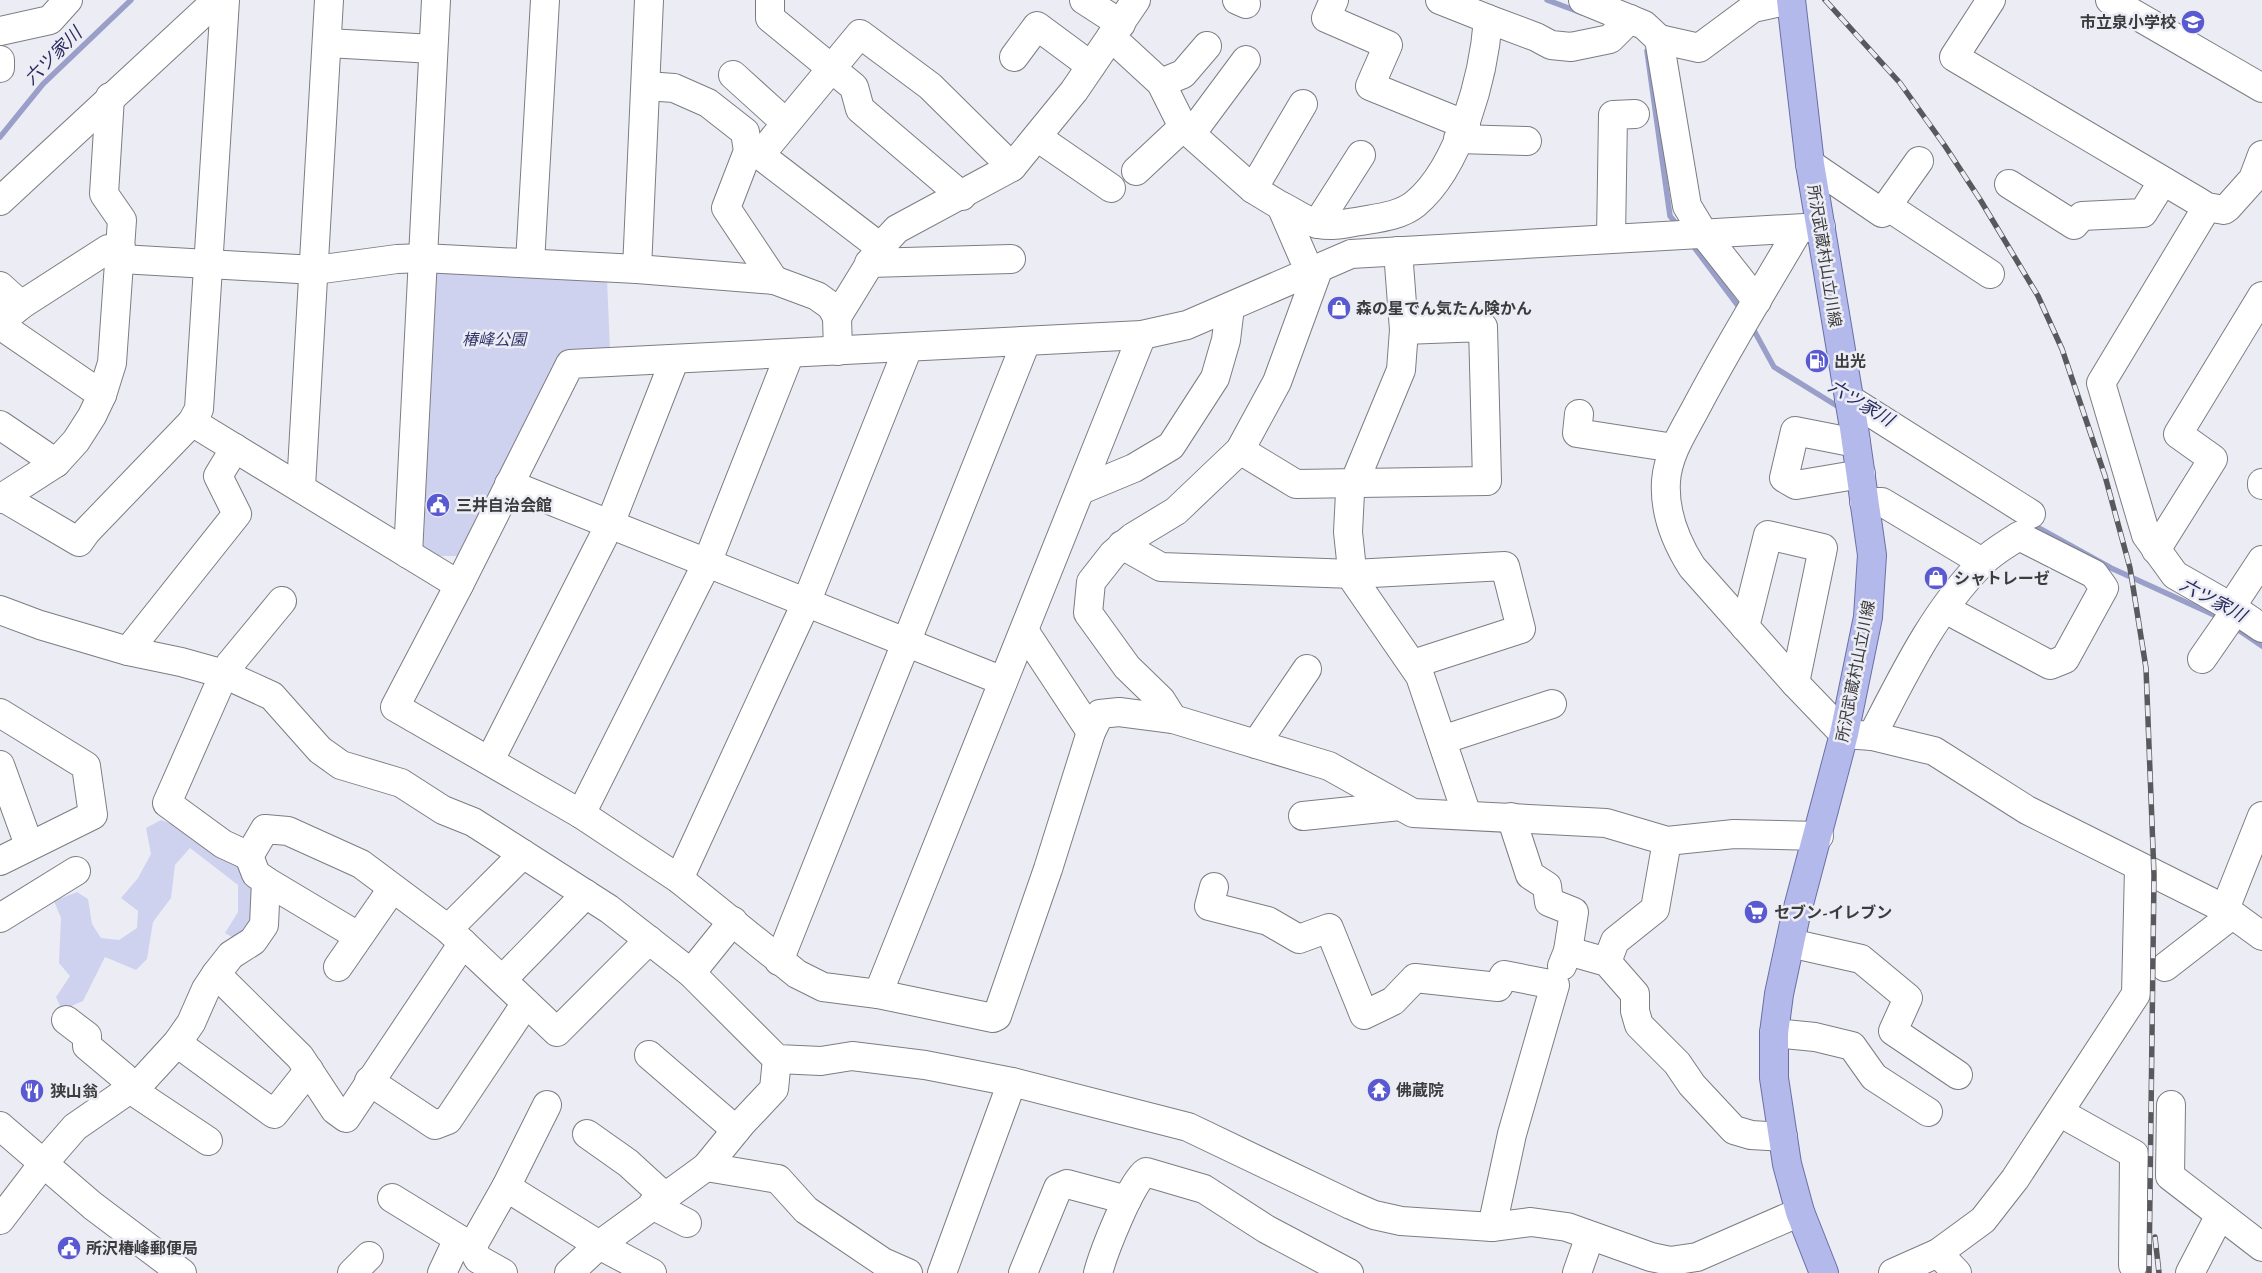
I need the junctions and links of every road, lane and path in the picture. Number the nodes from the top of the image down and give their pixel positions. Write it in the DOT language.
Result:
graph roads {
  1 [pos="68,0"];
  2 [pos="217,0"];
  3 [pos="225,0"];
  4 [pos="329,0"];
  5 [pos="436,0"];
  6 [pos="545,0"];
  7 [pos="649,0"];
  8 [pos="770,0"];
  9 [pos="1084,0"];
  10 [pos="1136,0"];
  11 [pos="1334,0"];
  12 [pos="1440,0"];
  13 [pos="1583,0"];
  14 [pos="1790,0"];
  15 [pos="1992,0"];
  16 [pos="2110,0"];
  17 [pos="1488,19"];
  18 [pos="1630,19"];
  19 [pos="1116,30"];
  20 [pos="0,31"];
  21 [pos="1659,38"];
  22 [pos="328,43"];
  23 [pos="1207,46"];
  24 [pos="433,49"];
  25 [pos="1014,57"];
  26 [pos="0,60"];
  27 [pos="1246,60"];
  28 [pos="1092,66"];
  29 [pos="0,68"];
  30 [pos="831,68"];
  31 [pos="732,75"];
  32 [pos="1161,83"];
  33 [pos="646,86"];
  34 [pos="2262,88"];
  35 [pos="110,98"];
  36 [pos="1303,104"];
  37 [pos="1635,114"];
  38 [pos="786,123"];
  39 [pos="1187,131"];
  40 [pos="1462,132"];
  41 [pos="1037,137"];
  42 [pos="1527,141"];
  43 [pos="1361,155"];
  44 [pos="1919,160"];
  45 [pos="1810,164"];
  46 [pos="1012,167"];
  47 [pos="1136,171"];
  48 [pos="2259,174"];
  49 [pos="2164,181"];
  50 [pos="2009,184"];
  51 [pos="1112,188"];
  52 [pos="1253,189"];
  53 [pos="962,196"];
  54 [pos="0,201"];
  55 [pos="1281,206"];
  56 [pos="1887,206"];
  57 [pos="2207,206"];
  58 [pos="1317,224"];
  59 [pos="1810,228"];
  60 [pos="1699,234"];
  61 [pos="1611,238"];
  62 [pos="1398,251"];
  63 [pos="121,254"];
  64 [pos="874,255"];
  65 [pos="423,258"];
  66 [pos="1010,259"];
  67 [pos="530,263"];
  68 [pos="209,264"];
  69 [pos="637,269"];
  70 [pos="315,270"];
  71 [pos="1314,271"];
  72 [pos="1990,274"];
  73 [pos="774,280"];
  74 [pos="0,286"];
  75 [pos="2262,296"];
  76 [pos="21,305"];
  77 [pos="1230,306"];
  78 [pos="1753,307"];
  79 [pos="837,317"];
  80 [pos="0,324"];
  81 [pos="1404,330"];
  82 [pos="1142,335"];
  83 [pos="1026,342"];
  84 [pos="908,348"];
  85 [pos="838,351"];
  86 [pos="790,353"];
  87 [pos="674,360"];
  88 [pos="102,395"];
  89 [pos="1579,414"];
  90 [pos="1852,419"];
  91 [pos="192,422"];
  92 [pos="0,424"];
  93 [pos="235,448"];
  94 [pos="1674,448"];
  95 [pos="1240,450"];
  96 [pos="56,463"];
  97 [pos="1861,474"];
  98 [pos="1355,482"];
  99 [pos="509,484"];
  100 [pos="301,487"];
  101 [pos="1081,490"];
  102 [pos="2,498"];
  103 [pos="1864,502"];
  104 [pos="2031,514"];
  105 [pos="610,524"];
  106 [pos="1122,545"];
  107 [pos="2156,550"];
  108 [pos="408,554"];
  109 [pos="2262,560"];
  110 [pos="1982,562"];
  111 [pos="707,564"];
  112 [pos="1353,574"];
  113 [pos="460,585"];
  114 [pos="282,601"];
  115 [pos="806,603"];
  116 [pos="1945,609"];
  117 [pos="2234,609"];
  118 [pos="0,610"];
  119 [pos="1745,628"];
  120 [pos="2262,628"];
  121 [pos="1025,632"];
  122 [pos="905,642"];
  123 [pos="128,651"];
  124 [pos="2202,659"];
  125 [pos="1414,664"];
  126 [pos="1307,669"];
  127 [pos="224,674"];
  128 [pos="1003,681"];
  129 [pos="1795,683"];
  130 [pos="1552,704"];
  131 [pos="0,713"];
  132 [pos="1173,719"];
  133 [pos="1091,732"];
  134 [pos="1844,734"];
  135 [pos="1872,736"];
  136 [pos="1442,740"];
  137 [pos="1256,744"];
  138 [pos="490,760"];
  139 [pos="0,765"];
  140 [pos="1400,806"];
  141 [pos="581,814"];
  142 [pos="1466,815"];
  143 [pos="1303,816"];
  144 [pos="2262,816"];
  145 [pos="1510,817"];
  146 [pos="1819,836"];
  147 [pos="1667,841"];
  148 [pos="29,845"];
  149 [pos="523,854"];
  150 [pos="249,856"];
  151 [pos="0,861"];
  152 [pos="2139,868"];
  153 [pos="76,871"];
  154 [pos="679,879"];
  155 [pos="266,881"];
  156 [pos="1214,887"];
  157 [pos="392,889"];
  158 [pos="586,894"];
  159 [pos="2228,912"];
  160 [pos="0,918"];
  161 [pos="733,921"];
  162 [pos="358,936"];
  163 [pos="456,936"];
  164 [pos="2262,936"];
  165 [pos="649,940"];
  166 [pos="1790,943"];
  167 [pos="1568,951"];
  168 [pos="779,961"];
  169 [pos="1607,962"];
  170 [pos="338,967"];
  171 [pos="2165,968"];
  172 [pos="691,973"];
  173 [pos="216,974"];
  174 [pos="503,979"];
  175 [pos="1555,985"];
  176 [pos="878,994"];
  177 [pos="526,1003"];
  178 [pos="66,1020"];
  179 [pos="1774,1033"];
  180 [pos="177,1043"];
  181 [pos="649,1054"];
  182 [pos="777,1059"];
  183 [pos="309,1070"];
  184 [pos="1958,1075"];
  185 [pos="369,1081"];
  186 [pos="1012,1082"];
  187 [pos="130,1089"];
  188 [pos="547,1105"];
  189 [pos="2171,1105"];
  190 [pos="1928,1112"];
  191 [pos="2059,1112"];
  192 [pos="0,1126"];
  193 [pos="736,1130"];
  194 [pos="587,1134"];
  195 [pos="1783,1137"];
  196 [pos="208,1141"];
  197 [pos="42,1165"];
  198 [pos="706,1167"];
  199 [pos="506,1187"];
  200 [pos="392,1198"];
  201 [pos="1127,1200"];
  202 [pos="658,1201"];
  203 [pos="1800,1212"];
  204 [pos="2220,1215"];
  205 [pos="0,1220"];
  206 [pos="688,1223"];
  207 [pos="1492,1228"];
  208 [pos="1590,1236"];
  209 [pos="465,1243"];
  210 [pos="599,1245"];
  211 [pos="2262,1247"];
  212 [pos="1938,1253"];
  213 [pos="2133,1265"];
  214 [pos="182,1273"];
  215 [pos="442,1273"];
  216 [pos="503,1273"];
  217 [pos="569,1273"];
  218 [pos="652,1273"];
  219 [pos="908,1273"];
  220 [pos="942,1273"];
  221 [pos="1023,1273"];
  222 [pos="1098,1273"];
  223 [pos="1349,1273"];
  224 [pos="1577,1273"];
  225 [pos="1824,1273"];
  226 [pos="1893,1273"];
  227 [pos="1957,1273"];
  228 [pos="2190,1273"];
  1 -- 20 [label="street"];
  2 -- 35 [label="street"];
  3 -- 68 [label="street"];
  4 -- 22 [label="street"];
  5 -- 24 [label="street"];
  6 -- 67 [label="street"];
  7 -- 33 [label="street"];
  8 -- 30 [label="street"];
  9 -- 19 [label="street"];
  10 -- 19 [label="street"];
  11 -- 40 [label="street"];
  12 -- 17 [label="street"];
  13 -- 18 [label="street"];
  14 -- 21 [label="street"];
  14 -- 45 [label="main road, 所沢武蔵村山立川線"];
  15 -- 49 [label="street"];
  16 -- 34 [label="street"];
  17 -- 18 [label="street"];
  17 -- 40 [label="street"];
  18 -- 21 [label="street"];
  19 -- 28 [label="street"];
  19 -- 32 [label="street"];
  21 -- 60 [label="street"];
  22 -- 24 [label="street"];
  22 -- 70 [label="street"];
  23 -- 32 [label="street"];
  24 -- 65 [label="street"];
  25 -- 28 [label="street"];
  26 -- 29 [label="street"];
  27 -- 39 [label="street"];
  28 -- 41 [label="street"];
  30 -- 38 [label="street"];
  30 -- 46 [label="street"];
  30 -- 53 [label="street"];
  31 -- 38 [label="street"];
  32 -- 39 [label="street"];
  33 -- 69 [label="street"];
  33 -- 73 [label="street"];
  35 -- 54 [label="street"];
  35 -- 63 [label="street"];
  36 -- 52 [label="street"];
  37 -- 61 [label="street"];
  38 -- 64 [label="street"];
  39 -- 47 [label="street"];
  39 -- 52 [label="street"];
  40 -- 42 [label="street"];
  40 -- 58 [label="street"];
  41 -- 46 [label="street"];
  41 -- 51 [label="street"];
  43 -- 58 [label="street"];
  44 -- 56 [label="street"];
  45 -- 56 [label="street"];
  45 -- 59 [label="main road, 所沢武蔵村山立川線"];
  46 -- 53 [label="street"];
  48 -- 57 [label="street"];
  49 -- 50 [label="street"];
  49 -- 57 [label="street"];
  52 -- 55 [label="street"];
  53 -- 64 [label="street"];
  55 -- 58 [label="street"];
  55 -- 71 [label="street"];
  56 -- 72 [label="street"];
  57 -- 107 [label="street"];
  59 -- 60 [label="street"];
  59 -- 78 [label="street"];
  59 -- 90 [label="main road, 所沢武蔵村山立川線"];
  60 -- 61 [label="street"];
  60 -- 78 [label="street"];
  61 -- 62 [label="street"];
  62 -- 71 [label="street"];
  62 -- 81 [label="street"];
  63 -- 68 [label="street"];
  63 -- 76 [label="street"];
  63 -- 88 [label="street"];
  64 -- 66 [label="street"];
  64 -- 79 [label="street"];
  65 -- 67 [label="street"];
  65 -- 70 [label="street"];
  65 -- 108 [label="street"];
  67 -- 69 [label="street"];
  68 -- 70 [label="street"];
  68 -- 91 [label="street"];
  69 -- 73 [label="street"];
  70 -- 100 [label="street"];
  71 -- 77 [label="street"];
  71 -- 95 [label="street"];
  73 -- 79 [label="street"];
  74 -- 76 [label="street"];
  75 -- 107 [label="street"];
  76 -- 80 [label="street"];
  77 -- 82 [label="street"];
  77 -- 101 [label="street"];
  78 -- 94 [label="street"];
  79 -- 85 [label="street"];
  80 -- 88 [label="street"];
  81 -- 98 [label="street"];
  81 -- 98 [label="street"];
  82 -- 83 [label="street"];
  82 -- 101 [label="street"];
  83 -- 84 [label="street"];
  83 -- 122 [label="street"];
  84 -- 85 [label="street"];
  84 -- 115 [label="street"];
  85 -- 86 [label="street"];
  86 -- 87 [label="street"];
  86 -- 111 [label="street"];
  87 -- 99 [label="street"];
  87 -- 105 [label="street"];
  88 -- 96 [label="street"];
  89 -- 94 [label="street"];
  90 -- 97 [label="main road, 所沢武蔵村山立川線"];
  90 -- 97 [label="street"];
  90 -- 104 [label="street"];
  91 -- 93 [label="street"];
  91 -- 102 [label="street"];
  92 -- 96 [label="street"];
  93 -- 100 [label="street"];
  93 -- 123 [label="street"];
  94 -- 119 [label="street"];
  95 -- 98 [label="street"];
  95 -- 106 [label="street"];
  96 -- 102 [label="street"];
  97 -- 103 [label="main road, 所沢武蔵村山立川線"];
  98 -- 112 [label="street"];
  99 -- 105 [label="street"];
  99 -- 113 [label="street"];
  100 -- 108 [label="street"];
  101 -- 121 [label="street"];
  103 -- 110 [label="street"];
  103 -- 134 [label="main road, 所沢武蔵村山立川線"];
  105 -- 111 [label="street"];
  105 -- 138 [label="street"];
  106 -- 112 [label="street"];
  106 -- 132 [label="street"];
  107 -- 117 [label="street"];
  108 -- 113 [label="street"];
  109 -- 117 [label="street"];
  110 -- 116 [label="street"];
  110 -- 116 [label="street"];
  111 -- 115 [label="street"];
  111 -- 141 [label="street"];
  112 -- 125 [label="street"];
  112 -- 125 [label="street"];
  113 -- 138 [label="street"];
  114 -- 127 [label="street"];
  115 -- 122 [label="street"];
  115 -- 154 [label="street"];
  116 -- 135 [label="street"];
  117 -- 120 [label="street"];
  117 -- 124 [label="street"];
  118 -- 123 [label="street"];
  119 -- 129 [label="street"];
  119 -- 129 [label="street"];
  121 -- 128 [label="street"];
  121 -- 133 [label="street"];
  122 -- 128 [label="street"];
  122 -- 168 [label="street"];
  123 -- 127 [label="street"];
  125 -- 136 [label="street"];
  126 -- 137 [label="street"];
  127 -- 149 [label="street"];
  127 -- 150 [label="street"];
  128 -- 176 [label="street"];
  129 -- 134 [label="street"];
  130 -- 136 [label="street"];
  131 -- 148 [label="street"];
  132 -- 133 [label="street"];
  132 -- 137 [label="street"];
  133 -- 176 [label="street"];
  134 -- 135 [label="street"];
  134 -- 146 [label="main road, 所沢武蔵村山立川線"];
  135 -- 152 [label="street"];
  136 -- 142 [label="street"];
  137 -- 140 [label="street"];
  138 -- 141 [label="street"];
  139 -- 148 [label="street"];
  140 -- 142 [label="street"];
  140 -- 143 [label="street"];
  141 -- 154 [label="street"];
  142 -- 145 [label="street"];
  144 -- 159 [label="street"];
  145 -- 147 [label="street"];
  145 -- 167 [label="street"];
  146 -- 147 [label="street"];
  146 -- 166 [label="main road, 所沢武蔵村山立川線"];
  147 -- 169 [label="street"];
  148 -- 151 [label="street"];
  149 -- 158 [label="street"];
  149 -- 163 [label="street"];
  150 -- 155 [label="street"];
  150 -- 157 [label="street"];
  152 -- 159 [label="street"];
  152 -- 191 [label="street"];
  153 -- 160 [label="street"];
  154 -- 161 [label="street"];
  155 -- 162 [label="street"];
  155 -- 173 [label="street"];
  156 -- 175 [label="street"];
  157 -- 162 [label="street"];
  157 -- 163 [label="street"];
  158 -- 165 [label="street"];
  158 -- 174 [label="street"];
  159 -- 164 [label="street"];
  159 -- 171 [label="street"];
  161 -- 168 [label="street"];
  161 -- 172 [label="street"];
  162 -- 170 [label="street"];
  163 -- 174 [label="street"];
  163 -- 185 [label="street"];
  165 -- 172 [label="street"];
  165 -- 177 [label="street"];
  166 -- 179 [label="main road, 所沢武蔵村山立川線"];
  166 -- 184 [label="street"];
  167 -- 169 [label="street"];
  167 -- 175 [label="street"];
  168 -- 176 [label="street"];
  169 -- 195 [label="street"];
  172 -- 182 [label="street"];
  173 -- 180 [label="street"];
  173 -- 183 [label="street"];
  174 -- 177 [label="street"];
  175 -- 207 [label="street"];
  177 -- 185 [label="street"];
  178 -- 187 [label="street"];
  179 -- 190 [label="street"];
  179 -- 195 [label="main road, 所沢武蔵村山立川線"];
  180 -- 183 [label="street"];
  180 -- 187 [label="street"];
  181 -- 193 [label="street"];
  182 -- 186 [label="street"];
  182 -- 193 [label="street"];
  183 -- 185 [label="street"];
  186 -- 207 [label="street"];
  186 -- 220 [label="street"];
  187 -- 196 [label="street"];
  187 -- 197 [label="street"];
  188 -- 199 [label="street"];
  189 -- 204 [label="street"];
  191 -- 212 [label="street"];
  191 -- 213 [label="street"];
  192 -- 197 [label="street"];
  193 -- 198 [label="street"];
  194 -- 202 [label="street"];
  195 -- 203 [label="main road, 所沢武蔵村山立川線"];
  197 -- 205 [label="street"];
  197 -- 214 [label="street"];
  198 -- 202 [label="street"];
  198 -- 219 [label="street"];
  199 -- 209 [label="street"];
  199 -- 210 [label="street"];
  200 -- 209 [label="street"];
  201 -- 221 [label="street"];
  201 -- 222 [label="street"];
  201 -- 223 [label="street"];
  202 -- 206 [label="street"];
  202 -- 210 [label="street"];
  203 -- 208 [label="street"];
  203 -- 225 [label="main road, 所沢武蔵村山立川線"];
  204 -- 211 [label="street"];
  204 -- 228 [label="street"];
  207 -- 208 [label="street"];
  208 -- 224 [label="street"];
  209 -- 215 [label="street"];
  209 -- 216 [label="street"];
  210 -- 217 [label="street"];
  210 -- 218 [label="street"];
  212 -- 226 [label="street"];
  212 -- 227 [label="street"];
}
